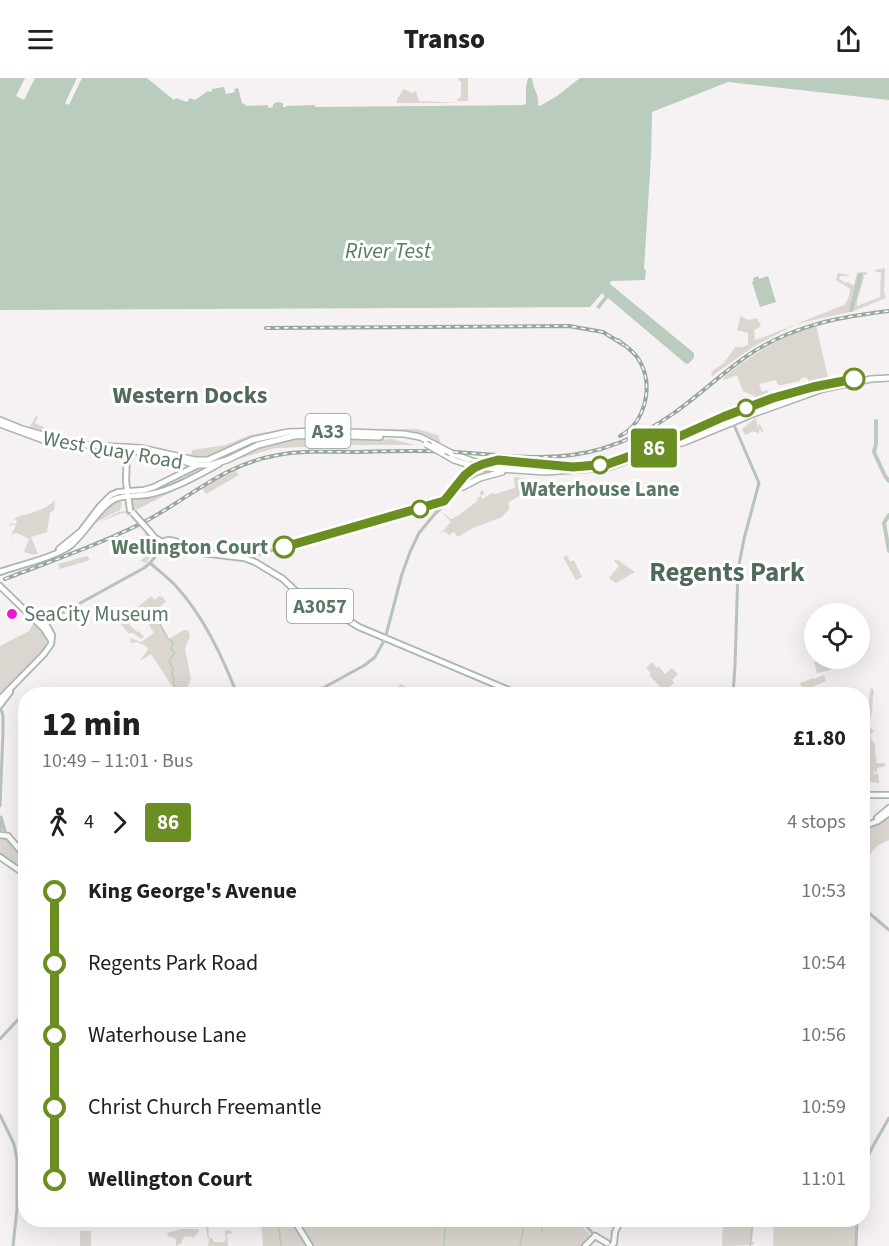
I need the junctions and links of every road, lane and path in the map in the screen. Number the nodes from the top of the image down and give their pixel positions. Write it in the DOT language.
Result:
graph roads {
  1 [pos="889,376"];
  2 [pos="833,386"];
  3 [pos="824,393"];
  4 [pos="729,415"];
  5 [pos="0,422"];
  6 [pos="732,424"];
  7 [pos="703,426"];
  8 [pos="127,449"];
  9 [pos="118,450"];
  10 [pos="208,460"];
  11 [pos="227,460"];
  12 [pos="127,463"];
  13 [pos="472,464"];
  14 [pos="197,465"];
  15 [pos="573,467"];
  16 [pos="519,471"];
  17 [pos="126,481"];
  18 [pos="463,487"];
  19 [pos="144,490"];
  20 [pos="107,498"];
  21 [pos="126,500"];
  22 [pos="443,504"];
  23 [pos="428,506"];
  24 [pos="436,508"];
  25 [pos="435,515"];
  26 [pos="161,544"];
  27 [pos="250,560"];
  28 [pos="150,563"];
  29 [pos="12,568"];
  30 [pos="1,573"];
  31 [pos="2,588"];
  32 [pos="42,624"];
  33 [pos="385,639"];
  34 [pos="12,687"];
  35 [pos="234,687"];
  36 [pos="325,687"];
  37 [pos="501,687"];
  38 [pos="733,687"];
  39 [pos="0,699"];
  40 [pos="0,706"];
  41 [pos="870,795"];
  42 [pos="889,795"];
  43 [pos="0,806"];
  44 [pos="889,808"];
  45 [pos="889,813"];
  46 [pos="0,818"];
  47 [pos="871,824"];
  48 [pos="0,834"];
  49 [pos="6,835"];
  50 [pos="18,848"];
  51 [pos="0,857"];
  52 [pos="18,869"];
  53 [pos="870,915"];
  54 [pos="889,930"];
  55 [pos="18,1020"];
  56 [pos="0,1039"];
  57 [pos="0,1115"];
  58 [pos="889,1118"];
  59 [pos="870,1152"];
  60 [pos="298,1227"];
  61 [pos="587,1227"];
  62 [pos="618,1227"];
  63 [pos="857,1227"];
  64 [pos="595,1236"];
  65 [pos="611,1242"];
  66 [pos="13,1246"];
  67 [pos="310,1246"];
  68 [pos="585,1246"];
  69 [pos="856,1246"];
  1 -- 2 [label="highway, A33"];
  1 -- 4 [label="highway, A33"];
  2 -- 3 [label="highway"];
  2 -- 6 [label="highway, A33"];
  4 -- 6 [label="street"];
  4 -- 7 [label="highway, A33"];
  5 -- 8 [label="highway, West Quay Road / A33"];
  5 -- 9 [label="highway, West Quay Road / A33"];
  6 -- 7 [label="street"];
  6 -- 16 [label="highway, A33"];
  6 -- 38 [label="street"];
  7 -- 15 [label="highway, A33"];
  8 -- 9 [label="highway, West Quay Road / A33"];
  8 -- 10 [label="highway, West Quay Road / A33"];
  8 -- 12 [label="main road"];
  8 -- 14 [label="highway, West Quay Road / A33"];
  9 -- 12 [label="main road"];
  10 -- 13 [label="highway, A33, bridge"];
  10 -- 14 [label="main road"];
  11 -- 13 [label="highway, A33, bridge"];
  11 -- 14 [label="highway, West Quay Road / A33"];
  11 -- 21 [label="main road"];
  12 -- 17 [label="main road"];
  13 -- 15 [label="highway, A33, bridge"];
  13 -- 16 [label="highway, A33, bridge"];
  14 -- 19 [label="main road"];
  15 -- 22 [label="highway"];
  16 -- 18 [label="highway"];
  17 -- 19 [label="main road"];
  17 -- 20 [label="main road"];
  17 -- 21 [label="main road"];
  18 -- 22 [label="street"];
  19 -- 21 [label="main road"];
  20 -- 21 [label="main road"];
  20 -- 29 [label="main road"];
  21 -- 26 [label="main road, bridge"];
  21 -- 29 [label="main road"];
  22 -- 23 [label="street"];
  22 -- 24 [label="street"];
  22 -- 25 [label="street"];
  23 -- 24 [label="street"];
  23 -- 27 [label="street"];
  24 -- 25 [label="street"];
  25 -- 33 [label="street"];
  26 -- 27 [label="main road, A3057"];
  26 -- 28 [label="street"];
  27 -- 33 [label="main road, A3057"];
  28 -- 32 [label="street"];
  28 -- 35 [label="street"];
  29 -- 30 [label="main road"];
  31 -- 32 [label="main road"];
  32 -- 34 [label="main road"];
  33 -- 36 [label="street"];
  33 -- 37 [label="main road, A3057"];
  34 -- 39 [label="main road"];
  34 -- 40 [label="main road"];
  40 -- 43 [label="street"];
  41 -- 42 [label="main road"];
  44 -- 47 [label="main road"];
  45 -- 47 [label="main road"];
  46 -- 48 [label="street"];
  46 -- 49 [label="street"];
  48 -- 49 [label="main road"];
  49 -- 50 [label="main road"];
  51 -- 52 [label="main road"];
  53 -- 54 [label="street"];
  55 -- 56 [label="street"];
  57 -- 66 [label="street"];
  58 -- 59 [label="street"];
  60 -- 67 [label="main road"];
  61 -- 64 [label="street"];
  62 -- 65 [label="main road"];
  63 -- 69 [label="street"];
  64 -- 65 [label="main road"];
  64 -- 68 [label="main road"];
}
